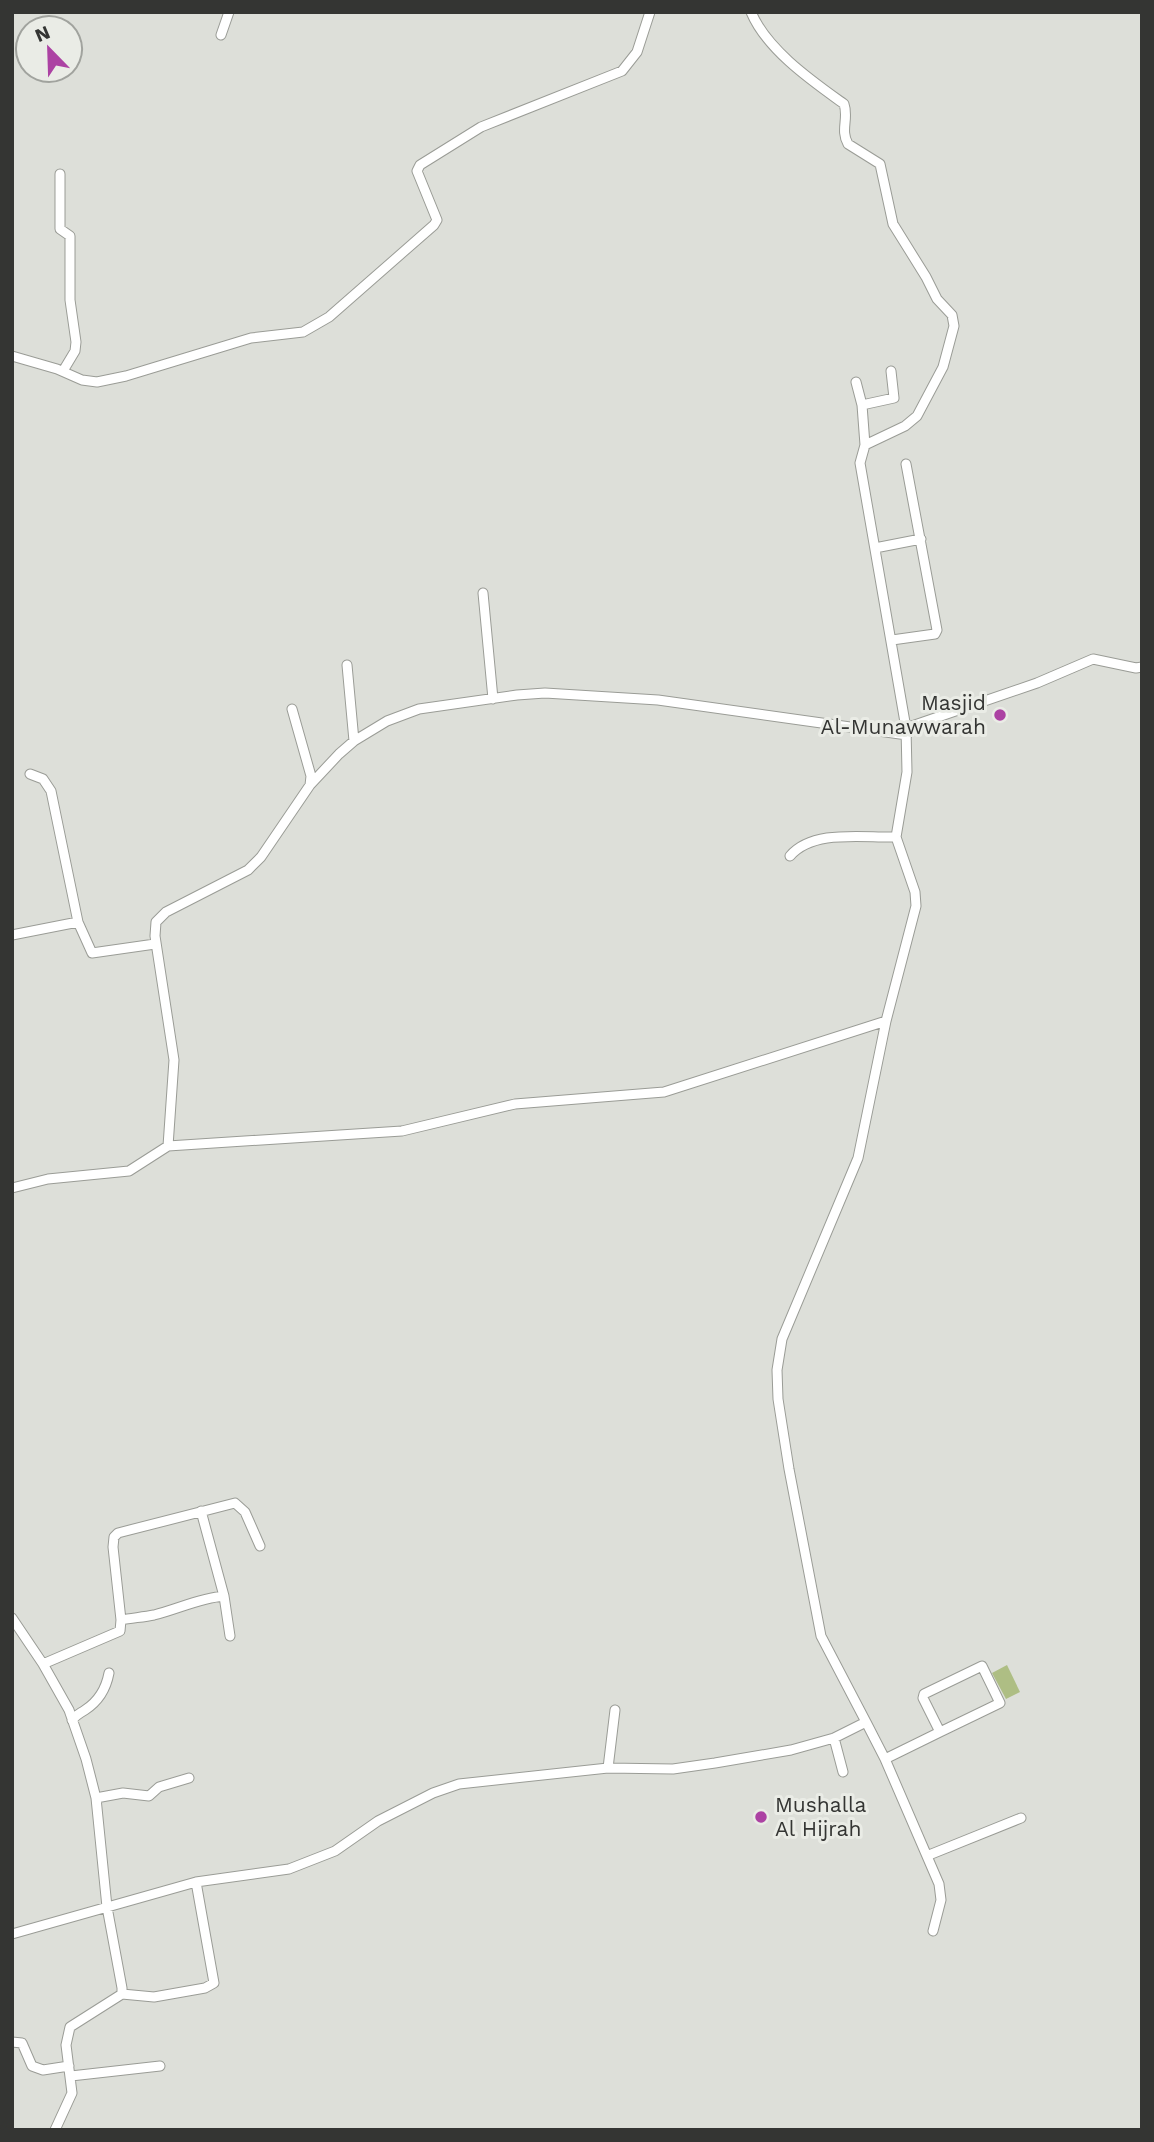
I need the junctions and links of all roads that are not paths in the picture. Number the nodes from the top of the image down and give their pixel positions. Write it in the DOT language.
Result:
graph roads {
  1 [pos="229,12"];
  2 [pos="650,12"];
  3 [pos="751,12"];
  4 [pos="221,34"];
  5 [pos="60,174"];
  6 [pos="12,356"];
  7 [pos="63,371"];
  8 [pos="891,371"];
  9 [pos="856,382"];
  10 [pos="862,405"];
  11 [pos="865,445"];
  12 [pos="906,464"];
  13 [pos="921,539"];
  14 [pos="875,548"];
  15 [pos="483,593"];
  16 [pos="892,640"];
  17 [pos="347,665"];
  18 [pos="1142,667"];
  19 [pos="493,699"];
  20 [pos="292,709"];
  21 [pos="906,731"];
  22 [pos="354,741"];
  23 [pos="30,774"];
  24 [pos="310,785"];
  25 [pos="896,837"];
  26 [pos="790,856"];
  27 [pos="78,922"];
  28 [pos="12,935"];
  29 [pos="155,944"];
  30 [pos="886,1021"];
  31 [pos="168,1146"];
  32 [pos="12,1188"];
  33 [pos="201,1511"];
  34 [pos="260,1546"];
  35 [pos="224,1595"];
  36 [pos="12,1618"];
  37 [pos="121,1620"];
  38 [pos="230,1636"];
  39 [pos="43,1664"];
  40 [pos="109,1673"];
  41 [pos="615,1710"];
  42 [pos="72,1720"];
  43 [pos="866,1722"];
  44 [pos="940,1732"];
  45 [pos="834,1738"];
  46 [pos="886,1759"];
  47 [pos="608,1768"];
  48 [pos="844,1772"];
  49 [pos="189,1778"];
  50 [pos="96,1798"];
  51 [pos="1021,1818"];
  52 [pos="929,1855"];
  53 [pos="197,1882"];
  54 [pos="107,1907"];
  55 [pos="933,1931"];
  56 [pos="12,1934"];
  57 [pos="122,1994"];
  58 [pos="12,2042"];
  59 [pos="160,2066"];
  60 [pos="70,2071"];
  61 [pos="55,2130"];
  1 -- 4 [label="street"];
  2 -- 7 [label="street"];
  3 -- 11 [label="street"];
  5 -- 7 [label="street"];
  6 -- 7 [label="street"];
  8 -- 10 [label="street"];
  9 -- 10 [label="street"];
  10 -- 11 [label="street"];
  11 -- 14 [label="street"];
  12 -- 13 [label="street"];
  13 -- 14 [label="street"];
  13 -- 16 [label="street"];
  14 -- 16 [label="street"];
  15 -- 19 [label="street"];
  16 -- 21 [label="street"];
  17 -- 22 [label="street"];
  18 -- 21 [label="street"];
  19 -- 21 [label="street"];
  19 -- 22 [label="street"];
  20 -- 24 [label="street"];
  21 -- 25 [label="street"];
  22 -- 24 [label="street"];
  23 -- 27 [label="street"];
  24 -- 29 [label="street"];
  25 -- 26 [label="street"];
  25 -- 30 [label="street"];
  27 -- 28 [label="street"];
  27 -- 29 [label="street"];
  29 -- 31 [label="street"];
  30 -- 31 [label="street"];
  30 -- 43 [label="street"];
  31 -- 32 [label="street"];
  33 -- 34 [label="street"];
  33 -- 35 [label="street"];
  33 -- 37 [label="street"];
  35 -- 37 [label="street"];
  35 -- 38 [label="street"];
  36 -- 39 [label="street"];
  37 -- 39 [label="street"];
  39 -- 42 [label="street"];
  40 -- 42 [label="street"];
  41 -- 47 [label="street"];
  42 -- 50 [label="street"];
  43 -- 45 [label="street"];
  43 -- 46 [label="street"];
  44 -- 44 [label="street"];
  44 -- 46 [label="street"];
  45 -- 47 [label="street"];
  45 -- 48 [label="street"];
  46 -- 52 [label="street"];
  47 -- 53 [label="street"];
  49 -- 50 [label="street"];
  50 -- 54 [label="street"];
  51 -- 52 [label="street"];
  52 -- 55 [label="street"];
  53 -- 54 [label="street"];
  53 -- 57 [label="street"];
  54 -- 56 [label="street"];
  54 -- 57 [label="street"];
  57 -- 60 [label="street"];
  58 -- 60 [label="street"];
  59 -- 60 [label="street"];
  60 -- 61 [label="street"];
}
